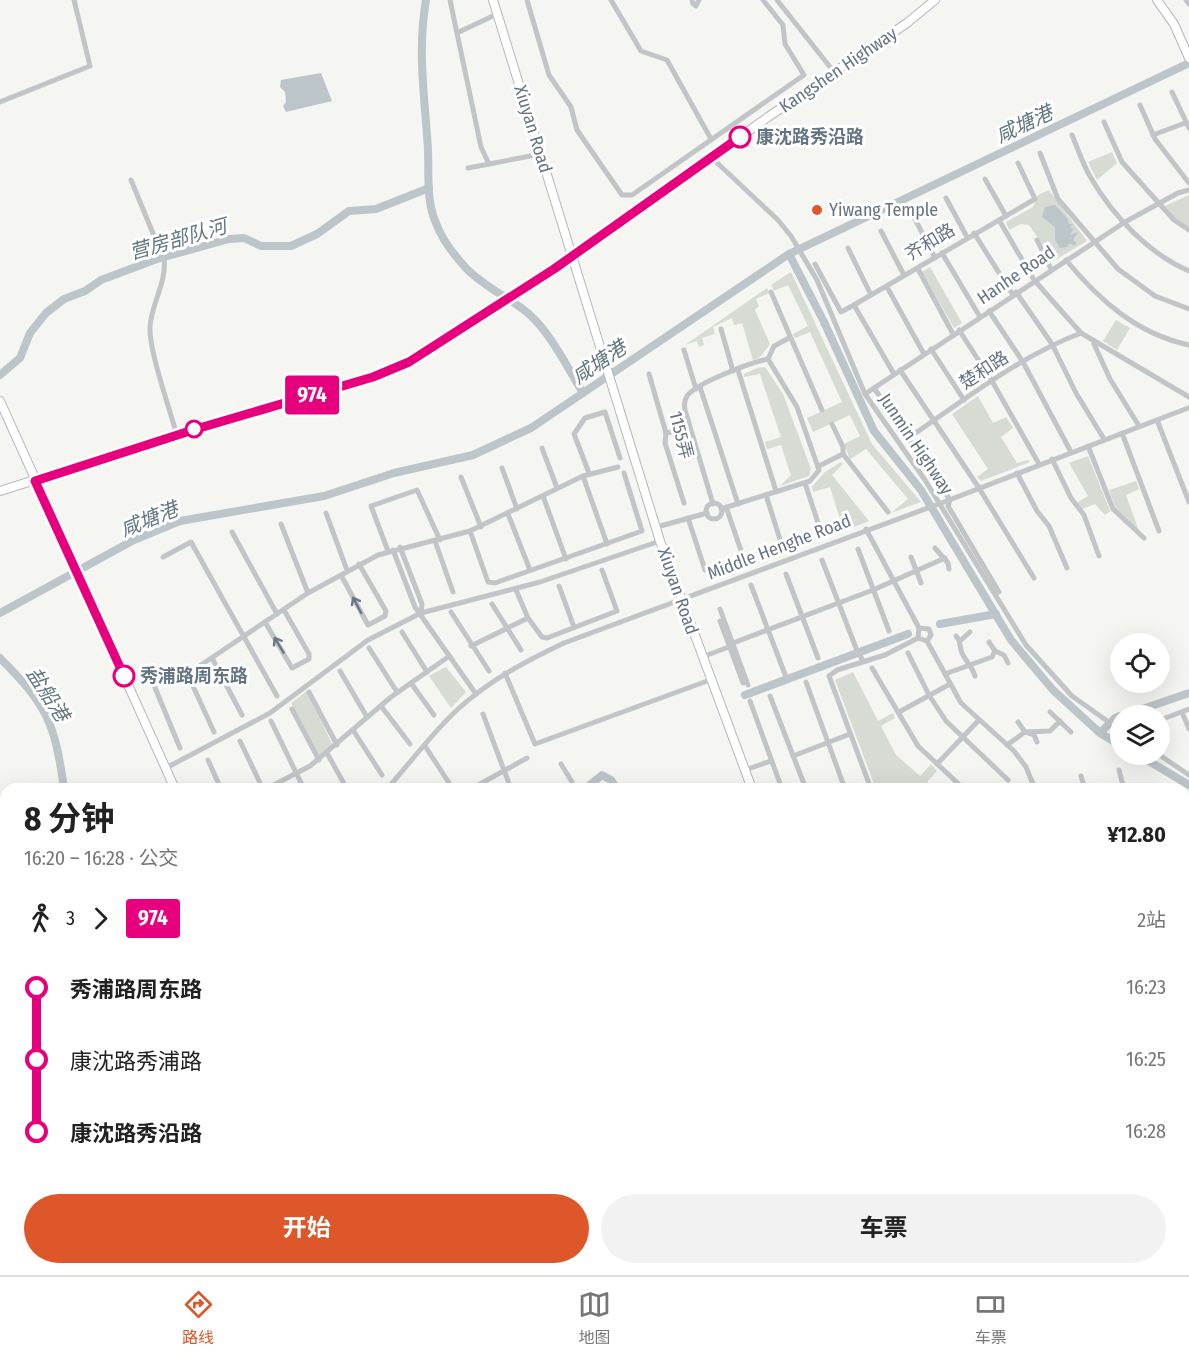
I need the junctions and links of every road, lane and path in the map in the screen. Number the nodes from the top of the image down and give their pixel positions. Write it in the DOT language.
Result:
graph roads {
  1 [pos="74,0"];
  2 [pos="450,0"];
  3 [pos="493,0"];
  4 [pos="527,0"];
  5 [pos="612,0"];
  6 [pos="692,0"];
  7 [pos="699,0"];
  8 [pos="763,0"];
  9 [pos="777,0"];
  10 [pos="935,0"];
  11 [pos="1157,0"];
  12 [pos="1186,0"];
  13 [pos="1189,4"];
  14 [pos="497,14"];
  15 [pos="459,32"];
  16 [pos="1187,54"];
  17 [pos="834,72"];
  18 [pos="1172,92"];
  19 [pos="0,102"];
  20 [pos="1140,105"];
  21 [pos="1104,122"];
  22 [pos="1187,125"];
  23 [pos="1072,135"];
  24 [pos="1153,135"];
  25 [pos="711,139"];
  26 [pos="1040,153"];
  27 [pos="541,154"];
  28 [pos="712,158"];
  29 [pos="1018,163"];
  30 [pos="489,164"];
  31 [pos="468,168"];
  32 [pos="662,174"];
  33 [pos="655,179"];
  34 [pos="985,179"];
  35 [pos="131,180"];
  36 [pos="1189,183"];
  37 [pos="670,186"];
  38 [pos="1189,190"];
  39 [pos="663,192"];
  40 [pos="946,198"];
  41 [pos="1158,204"];
  42 [pos="913,215"];
  43 [pos="1006,216"];
  44 [pos="999,220"];
  45 [pos="1125,222"];
  46 [pos="1189,230"];
  47 [pos="881,231"];
  48 [pos="974,233"];
  49 [pos="967,237"];
  50 [pos="1037,240"];
  51 [pos="1094,242"];
  52 [pos="848,248"];
  53 [pos="942,253"];
  54 [pos="572,256"];
  55 [pos="935,258"];
  56 [pos="1066,260"];
  57 [pos="814,264"];
  58 [pos="918,269"];
  59 [pos="1051,269"];
  60 [pos="1189,271"];
  61 [pos="904,275"];
  62 [pos="1034,280"];
  63 [pos="887,287"];
  64 [pos="771,292"];
  65 [pos="1015,294"];
  66 [pos="871,295"];
  67 [pos="854,305"];
  68 [pos="1189,309"];
  69 [pos="989,311"];
  70 [pos="980,317"];
  71 [pos="721,329"];
  72 [pos="959,330"];
  73 [pos="1081,333"];
  74 [pos="953,334"];
  75 [pos="789,338"];
  76 [pos="1052,344"];
  77 [pos="1094,344"];
  78 [pos="1189,345"];
  79 [pos="931,349"];
  80 [pos="684,350"];
  81 [pos="924,354"];
  82 [pos="768,359"];
  83 [pos="1023,362"];
  84 [pos="736,370"];
  85 [pos="900,370"];
  86 [pos="649,374"];
  87 [pos="894,374"];
  88 [pos="992,381"];
  89 [pos="698,388"];
  90 [pos="874,388"];
  91 [pos="865,394"];
  92 [pos="1189,398"];
  93 [pos="964,400"];
  94 [pos="0,401"];
  95 [pos="1189,409"];
  96 [pos="822,410"];
  97 [pos="1157,420"];
  98 [pos="934,421"];
  99 [pos="832,424"];
  100 [pos="1139,426"];
  101 [pos="690,428"];
  102 [pos="1122,433"];
  103 [pos="666,434"];
  104 [pos="177,436"];
  105 [pos="907,439"];
  106 [pos="1104,440"];
  107 [pos="1088,446"];
  108 [pos="542,448"];
  109 [pos="1071,452"];
  110 [pos="843,454"];
  111 [pos="620,459"];
  112 [pos="1052,459"];
  113 [pos="1039,464"];
  114 [pos="819,466"];
  115 [pos="618,467"];
  116 [pos="502,468"];
  117 [pos="624,473"];
  118 [pos="1017,473"];
  119 [pos="586,475"];
  120 [pos="461,477"];
  121 [pos="35,481"];
  122 [pos="806,483"];
  123 [pos="557,488"];
  124 [pos="979,488"];
  125 [pos="0,491"];
  126 [pos="776,491"];
  127 [pos="766,495"];
  128 [pos="543,496"];
  129 [pos="950,500"];
  130 [pos="1189,502"];
  131 [pos="684,503"];
  132 [pos="713,504"];
  133 [pos="738,504"];
  134 [pos="939,504"];
  135 [pos="724,508"];
  136 [pos="517,509"];
  137 [pos="888,512"];
  138 [pos="326,513"];
  139 [pos="706,513"];
  140 [pos="508,514"];
  141 [pos="688,518"];
  142 [pos="281,524"];
  143 [pos="481,527"];
  144 [pos="657,527"];
  145 [pos="866,529"];
  146 [pos="470,531"];
  147 [pos="1159,531"];
  148 [pos="232,532"];
  149 [pos="822,535"];
  150 [pos="1144,538"];
  151 [pos="437,541"];
  152 [pos="660,542"];
  153 [pos="607,544"];
  154 [pos="400,547"];
  155 [pos="934,548"];
  156 [pos="783,549"];
  157 [pos="858,549"];
  158 [pos="390,550"];
  159 [pos="1099,555"];
  160 [pos="163,557"];
  161 [pos="911,557"];
  162 [pos="944,558"];
  163 [pos="566,559"];
  164 [pos="822,560"];
  165 [pos="359,564"];
  166 [pos="746,565"];
  167 [pos="1067,568"];
  168 [pos="949,569"];
  169 [pos="347,570"];
  170 [pos="530,570"];
  171 [pos="602,570"];
  172 [pos="705,570"];
  173 [pos="916,572"];
  174 [pos="340,574"];
  175 [pos="786,574"];
  176 [pos="1034,578"];
  177 [pos="892,580"];
  178 [pos="921,583"];
  179 [pos="751,585"];
  180 [pos="559,586"];
  181 [pos="516,590"];
  182 [pos="873,590"];
  183 [pos="453,592"];
  184 [pos="999,592"];
  185 [pos="308,593"];
  186 [pos="681,600"];
  187 [pos="839,603"];
  188 [pos="492,604"];
  189 [pos="720,609"];
  190 [pos="284,610"];
  191 [pos="451,612"];
  192 [pos="422,613"];
  193 [pos="277,614"];
  194 [pos="802,617"];
  195 [pos="528,618"];
  196 [pos="720,621"];
  197 [pos="265,622"];
  198 [pos="574,627"];
  199 [pos="507,628"];
  200 [pos="919,628"];
  201 [pos="768,630"];
  202 [pos="889,631"];
  203 [pos="402,632"];
  204 [pos="970,632"];
  205 [pos="243,636"];
  206 [pos="918,638"];
  207 [pos="927,641"];
  208 [pos="989,642"];
  209 [pos="731,645"];
  210 [pos="471,646"];
  211 [pos="369,648"];
  212 [pos="521,650"];
  213 [pos="995,651"];
  214 [pos="908,653"];
  215 [pos="448,657"];
  216 [pos="702,657"];
  217 [pos="212,658"];
  218 [pos="818,658"];
  219 [pos="863,661"];
  220 [pos="1008,663"];
  221 [pos="972,665"];
  222 [pos="872,668"];
  223 [pos="340,671"];
  224 [pos="489,671"];
  225 [pos="427,672"];
  226 [pos="187,673"];
  227 [pos="505,673"];
  228 [pos="945,674"];
  229 [pos="975,676"];
  230 [pos="786,677"];
  231 [pos="710,680"];
  232 [pos="806,682"];
  233 [pos="411,683"];
  234 [pos="745,684"];
  235 [pos="951,684"];
  236 [pos="309,692"];
  237 [pos="397,693"];
  238 [pos="476,694"];
  239 [pos="929,695"];
  240 [pos="277,696"];
  241 [pos="770,696"];
  242 [pos="750,701"];
  243 [pos="381,706"];
  244 [pos="292,709"];
  245 [pos="1189,709"];
  246 [pos="899,712"];
  247 [pos="1050,712"];
  248 [pos="1182,712"];
  249 [pos="483,714"];
  250 [pos="242,715"];
  251 [pos="434,715"];
  252 [pos="1170,716"];
  253 [pos="367,717"];
  254 [pos="979,720"];
  255 [pos="271,721"];
  256 [pos="1018,722"];
  257 [pos="1060,722"];
  258 [pos="1110,723"];
  259 [pos="1189,729"];
  260 [pos="353,730"];
  261 [pos="214,732"];
  262 [pos="1024,732"];
  263 [pos="1071,732"];
  264 [pos="850,734"];
  265 [pos="963,737"];
  266 [pos="240,741"];
  267 [pos="1037,742"];
  268 [pos="828,743"];
  269 [pos="410,744"];
  270 [pos="337,745"];
  271 [pos="1007,745"];
  272 [pos="425,746"];
  273 [pos="180,748"];
  274 [pos="327,753"];
  275 [pos="794,756"];
  276 [pos="527,758"];
  277 [pos="208,760"];
  278 [pos="319,760"];
  279 [pos="771,761"];
  280 [pos="1170,762"];
  281 [pos="561,764"];
  282 [pos="937,764"];
  283 [pos="166,768"];
  284 [pos="503,770"];
  285 [pos="745,770"];
  286 [pos="1119,770"];
  287 [pos="297,774"];
  288 [pos="382,775"];
  289 [pos="1189,775"];
  290 [pos="1081,776"];
  291 [pos="1008,780"];
  292 [pos="172,783"];
  293 [pos="218,783"];
  294 [pos="262,783"];
  295 [pos="278,783"];
  296 [pos="301,783"];
  297 [pos="344,783"];
  298 [pos="392,783"];
  299 [pos="449,783"];
  300 [pos="481,783"];
  301 [pos="508,783"];
  302 [pos="572,783"];
  303 [pos="750,783"];
  304 [pos="780,783"];
  305 [pos="804,783"];
  306 [pos="843,783"];
  307 [pos="869,783"];
  308 [pos="958,783"];
  309 [pos="1033,783"];
  310 [pos="1083,783"];
  311 [pos="1122,783"];
  1 -- 19 [label="street"];
  2 -- 15 [label="street"];
  3 -- 14 [label="main road, Xiuyan Road"];
  4 -- 33 [label="street"];
  5 -- 25 [label="street"];
  6 -- 7 [label="street"];
  8 -- 25 [label="street"];
  9 -- 17 [label="street"];
  10 -- 17 [label="main road, Kangshen Highway"];
  11 -- 16 [label="main road"];
  12 -- 13 [label="street"];
  14 -- 15 [label="street"];
  14 -- 27 [label="main road, Xiuyan Road"];
  15 -- 30 [label="street"];
  17 -- 28 [label="main road, Kangshen Highway"];
  18 -- 22 [label="street"];
  20 -- 24 [label="street"];
  21 -- 41 [label="street"];
  22 -- 24 [label="street"];
  23 -- 45 [label="street"];
  24 -- 36 [label="street"];
  25 -- 32 [label="street"];
  26 -- 51 [label="street"];
  27 -- 30 [label="street"];
  27 -- 54 [label="main road, Xiuyan Road"];
  28 -- 37 [label="main road, Kangshen Highway"];
  28 -- 91 [label="street, Junmin Highway"];
  29 -- 43 [label="street, 齐和路"];
  30 -- 31 [label="street"];
  32 -- 33 [label="street"];
  32 -- 37 [label="street"];
  33 -- 39 [label="street"];
  34 -- 43 [label="street"];
  35 -- 104 [label="street"];
  37 -- 39 [label="main road, Kangshen Highway"];
  38 -- 41 [label="street, Hanhe Road"];
  39 -- 54 [label="main road, Kangshen Highway"];
  40 -- 49 [label="street"];
  41 -- 45 [label="street, Hanhe Road"];
  41 -- 46 [label="street"];
  42 -- 55 [label="street"];
  43 -- 44 [label="street, 齐和路"];
  44 -- 48 [label="street, 齐和路"];
  44 -- 62 [label="street"];
  45 -- 51 [label="street, Hanhe Road"];
  45 -- 60 [label="street"];
  47 -- 61 [label="street"];
  48 -- 49 [label="street, 齐和路"];
  48 -- 65 [label="street"];
  49 -- 53 [label="street, 齐和路"];
  50 -- 59 [label="street"];
  51 -- 56 [label="street, Hanhe Road"];
  51 -- 68 [label="street"];
  52 -- 66 [label="street"];
  53 -- 55 [label="street, 齐和路"];
  53 -- 70 [label="street"];
  54 -- 104 [label="main road, Kangshen Highway"];
  54 -- 144 [label="main road, Xiuyan Road"];
  55 -- 58 [label="street, 齐和路"];
  56 -- 59 [label="street, Hanhe Road"];
  56 -- 78 [label="street"];
  57 -- 67 [label="street, 齐和路"];
  58 -- 61 [label="street, 齐和路"];
  58 -- 74 [label="street"];
  59 -- 62 [label="street, Hanhe Road"];
  61 -- 63 [label="street, 齐和路"];
  62 -- 65 [label="street, Hanhe Road"];
  62 -- 73 [label="street"];
  63 -- 66 [label="street, 齐和路"];
  63 -- 81 [label="street"];
  64 -- 75 [label="street"];
  65 -- 69 [label="street, Hanhe Road"];
  65 -- 76 [label="street"];
  66 -- 67 [label="street, 齐和路"];
  67 -- 87 [label="street"];
  69 -- 70 [label="street, Hanhe Road"];
  69 -- 83 [label="street"];
  70 -- 72 [label="street, Hanhe Road"];
  71 -- 84 [label="street"];
  72 -- 74 [label="street, Hanhe Road"];
  72 -- 88 [label="street"];
  73 -- 76 [label="street, 楚和路"];
  73 -- 77 [label="street"];
  74 -- 79 [label="street, Hanhe Road"];
  75 -- 82 [label="street, 1155弄"];
  75 -- 96 [label="street"];
  76 -- 83 [label="street, 楚和路"];
  76 -- 106 [label="street"];
  77 -- 92 [label="street"];
  77 -- 100 [label="street"];
  79 -- 81 [label="street, Hanhe Road"];
  79 -- 93 [label="street"];
  80 -- 89 [label="street, 1155弄"];
  81 -- 85 [label="street, Hanhe Road"];
  82 -- 84 [label="street, 1155弄"];
  82 -- 114 [label="street"];
  83 -- 88 [label="street, 楚和路"];
  83 -- 109 [label="street"];
  84 -- 89 [label="street, 1155弄"];
  84 -- 126 [label="street"];
  85 -- 87 [label="street, Hanhe Road"];
  85 -- 98 [label="street"];
  86 -- 103 [label="street, 1155弄"];
  87 -- 90 [label="street, Hanhe Road"];
  88 -- 93 [label="street, 楚和路"];
  88 -- 113 [label="street"];
  89 -- 101 [label="street, 1155弄"];
  89 -- 133 [label="street, 1155弄"];
  90 -- 91 [label="street, Hanhe Road"];
  90 -- 105 [label="street"];
  91 -- 134 [label="street, Junmin Highway"];
  92 -- 95 [label="street"];
  93 -- 98 [label="street, 楚和路"];
  94 -- 121 [label="main road"];
  95 -- 97 [label="street, Middle Henghe Road"];
  97 -- 100 [label="street, Middle Henghe Road"];
  97 -- 130 [label="street"];
  98 -- 105 [label="street, 楚和路"];
  98 -- 124 [label="street"];
  99 -- 110 [label="street"];
  100 -- 102 [label="street, Middle Henghe Road"];
  101 -- 103 [label="street"];
  101 -- 132 [label="street, 1155弄"];
  102 -- 106 [label="street, Middle Henghe Road"];
  102 -- 147 [label="street"];
  103 -- 131 [label="street, 1155弄"];
  104 -- 121 [label="main road, Kangshen Highway"];
  105 -- 129 [label="street"];
  106 -- 107 [label="street, Middle Henghe Road"];
  107 -- 109 [label="street, Middle Henghe Road"];
  107 -- 150 [label="street"];
  108 -- 123 [label="street"];
  109 -- 112 [label="street, Middle Henghe Road"];
  110 -- 114 [label="street"];
  110 -- 137 [label="street"];
  111 -- 119 [label="street"];
  112 -- 113 [label="street, Middle Henghe Road"];
  112 -- 159 [label="street"];
  113 -- 118 [label="street, Middle Henghe Road"];
  114 -- 122 [label="street"];
  115 -- 119 [label="street"];
  116 -- 136 [label="street"];
  117 -- 153 [label="street"];
  118 -- 124 [label="street, Middle Henghe Road"];
  118 -- 167 [label="street"];
  119 -- 123 [label="street"];
  119 -- 153 [label="street"];
  120 -- 143 [label="street"];
  121 -- 125 [label="main road, Kangshen Highway"];
  121 -- 283 [label="main road"];
  122 -- 126 [label="street"];
  122 -- 149 [label="street"];
  123 -- 128 [label="street"];
  124 -- 129 [label="street, Middle Henghe Road"];
  124 -- 176 [label="street"];
  126 -- 127 [label="street"];
  127 -- 133 [label="street"];
  127 -- 156 [label="street"];
  128 -- 136 [label="street"];
  128 -- 163 [label="street"];
  129 -- 134 [label="street, Middle Henghe Road"];
  129 -- 184 [label="street"];
  132 -- 135 [label="street"];
  132 -- 139 [label="street"];
  133 -- 135 [label="street"];
  134 -- 145 [label="street, Middle Henghe Road"];
  134 -- 258 [label="street, Junmin Highway"];
  135 -- 139 [label="street"];
  135 -- 166 [label="street"];
  136 -- 140 [label="street"];
  138 -- 169 [label="street"];
  139 -- 141 [label="street"];
  140 -- 143 [label="street"];
  140 -- 170 [label="street"];
  141 -- 144 [label="street"];
  141 -- 172 [label="street"];
  142 -- 185 [label="street"];
  143 -- 146 [label="street"];
  144 -- 152 [label="main road, Xiuyan Road"];
  145 -- 177 [label="street"];
  145 -- 186 [label="street, Middle Henghe Road"];
  146 -- 151 [label="street"];
  146 -- 170 [label="street"];
  148 -- 193 [label="street"];
  151 -- 154 [label="street"];
  151 -- 158 [label="street"];
  151 -- 183 [label="street"];
  152 -- 181 [label="street"];
  152 -- 186 [label="main road, Xiuyan Road"];
  153 -- 163 [label="street"];
  154 -- 158 [label="street"];
  154 -- 192 [label="street"];
  155 -- 162 [label="street"];
  157 -- 182 [label="street"];
  158 -- 165 [label="street"];
  158 -- 192 [label="street"];
  160 -- 205 [label="street"];
  161 -- 173 [label="street"];
  162 -- 168 [label="street"];
  162 -- 173 [label="street"];
  163 -- 170 [label="street"];
  164 -- 187 [label="street"];
  165 -- 169 [label="street"];
  165 -- 174 [label="street, one-way"];
  169 -- 174 [label="street"];
  171 -- 198 [label="street"];
  173 -- 177 [label="street"];
  173 -- 178 [label="street"];
  174 -- 185 [label="street"];
  175 -- 194 [label="street"];
  177 -- 182 [label="street"];
  177 -- 200 [label="street"];
  179 -- 201 [label="street"];
  180 -- 198 [label="street"];
  181 -- 192 [label="street"];
  181 -- 195 [label="street"];
  182 -- 187 [label="street"];
  182 -- 202 [label="street"];
  185 -- 190 [label="street"];
  186 -- 216 [label="main road, Xiuyan Road"];
  186 -- 227 [label="street, Middle Henghe Road"];
  187 -- 194 [label="street"];
  187 -- 219 [label="street"];
  188 -- 199 [label="street"];
  189 -- 209 [label="street"];
  190 -- 193 [label="street"];
  190 -- 197 [label="street, one-way"];
  191 -- 210 [label="street"];
  192 -- 215 [label="street"];
  192 -- 283 [label="street"];
  193 -- 197 [label="street"];
  194 -- 201 [label="street"];
  194 -- 218 [label="street"];
  195 -- 198 [label="street"];
  195 -- 199 [label="street"];
  196 -- 209 [label="street"];
  197 -- 205 [label="street"];
  199 -- 210 [label="street"];
  199 -- 212 [label="street"];
  200 -- 206 [label="street"];
  200 -- 207 [label="street"];
  201 -- 209 [label="street"];
  201 -- 230 [label="street"];
  203 -- 225 [label="street"];
  204 -- 221 [label="street"];
  205 -- 217 [label="street"];
  205 -- 240 [label="street"];
  206 -- 207 [label="street"];
  206 -- 219 [label="street"];
  207 -- 228 [label="street"];
  208 -- 213 [label="street"];
  209 -- 216 [label="street"];
  209 -- 234 [label="street"];
  210 -- 224 [label="street"];
  211 -- 237 [label="street"];
  213 -- 220 [label="street"];
  213 -- 221 [label="street"];
  214 -- 239 [label="street"];
  215 -- 225 [label="street"];
  215 -- 238 [label="street"];
  216 -- 231 [label="main road, Xiuyan Road"];
  217 -- 226 [label="street"];
  217 -- 250 [label="street"];
  219 -- 264 [label="street"];
  221 -- 228 [label="street"];
  221 -- 229 [label="street"];
  222 -- 246 [label="street"];
  223 -- 253 [label="street"];
  225 -- 233 [label="street"];
  226 -- 261 [label="street"];
  226 -- 273 [label="street"];
  227 -- 231 [label="street"];
  227 -- 238 [label="street, Middle Henghe Road"];
  228 -- 235 [label="street"];
  231 -- 285 [label="main road, Xiuyan Road"];
  232 -- 268 [label="street"];
  233 -- 237 [label="street"];
  233 -- 251 [label="street"];
  235 -- 239 [label="street"];
  235 -- 254 [label="street"];
  236 -- 270 [label="street"];
  237 -- 243 [label="street"];
  238 -- 272 [label="street, Middle Henghe Road"];
  239 -- 246 [label="street"];
  239 -- 265 [label="street"];
  241 -- 275 [label="street"];
  242 -- 279 [label="street"];
  243 -- 253 [label="street"];
  243 -- 269 [label="street"];
  244 -- 278 [label="street"];
  245 -- 248 [label="street"];
  246 -- 282 [label="street"];
  247 -- 257 [label="street"];
  248 -- 252 [label="street"];
  248 -- 259 [label="street"];
  249 -- 284 [label="street"];
  253 -- 260 [label="street"];
  254 -- 265 [label="street"];
  254 -- 271 [label="street"];
  255 -- 287 [label="street"];
  256 -- 262 [label="street"];
  257 -- 262 [label="street"];
  257 -- 263 [label="street"];
  260 -- 270 [label="street"];
  260 -- 288 [label="street"];
  262 -- 267 [label="street"];
  262 -- 271 [label="street"];
  264 -- 268 [label="street"];
  264 -- 307 [label="street"];
  265 -- 282 [label="street"];
  265 -- 291 [label="street"];
  266 -- 294 [label="street"];
  268 -- 275 [label="street"];
  268 -- 306 [label="street"];
  270 -- 274 [label="street"];
  271 -- 309 [label="street"];
  272 -- 298 [label="street, Middle Henghe Road"];
  272 -- 299 [label="street"];
  274 -- 278 [label="street"];
  274 -- 297 [label="street"];
  275 -- 305 [label="street"];
  276 -- 284 [label="street"];
  277 -- 293 [label="street"];
  278 -- 287 [label="street"];
  279 -- 285 [label="street"];
  279 -- 304 [label="street"];
  280 -- 289 [label="street"];
  281 -- 302 [label="street"];
  282 -- 308 [label="street"];
  283 -- 292 [label="main road"];
  284 -- 300 [label="street"];
  284 -- 301 [label="street"];
  285 -- 303 [label="main road, Xiuyan Road"];
  286 -- 311 [label="street"];
  287 -- 295 [label="street"];
  287 -- 296 [label="street"];
  290 -- 310 [label="street"];
}
